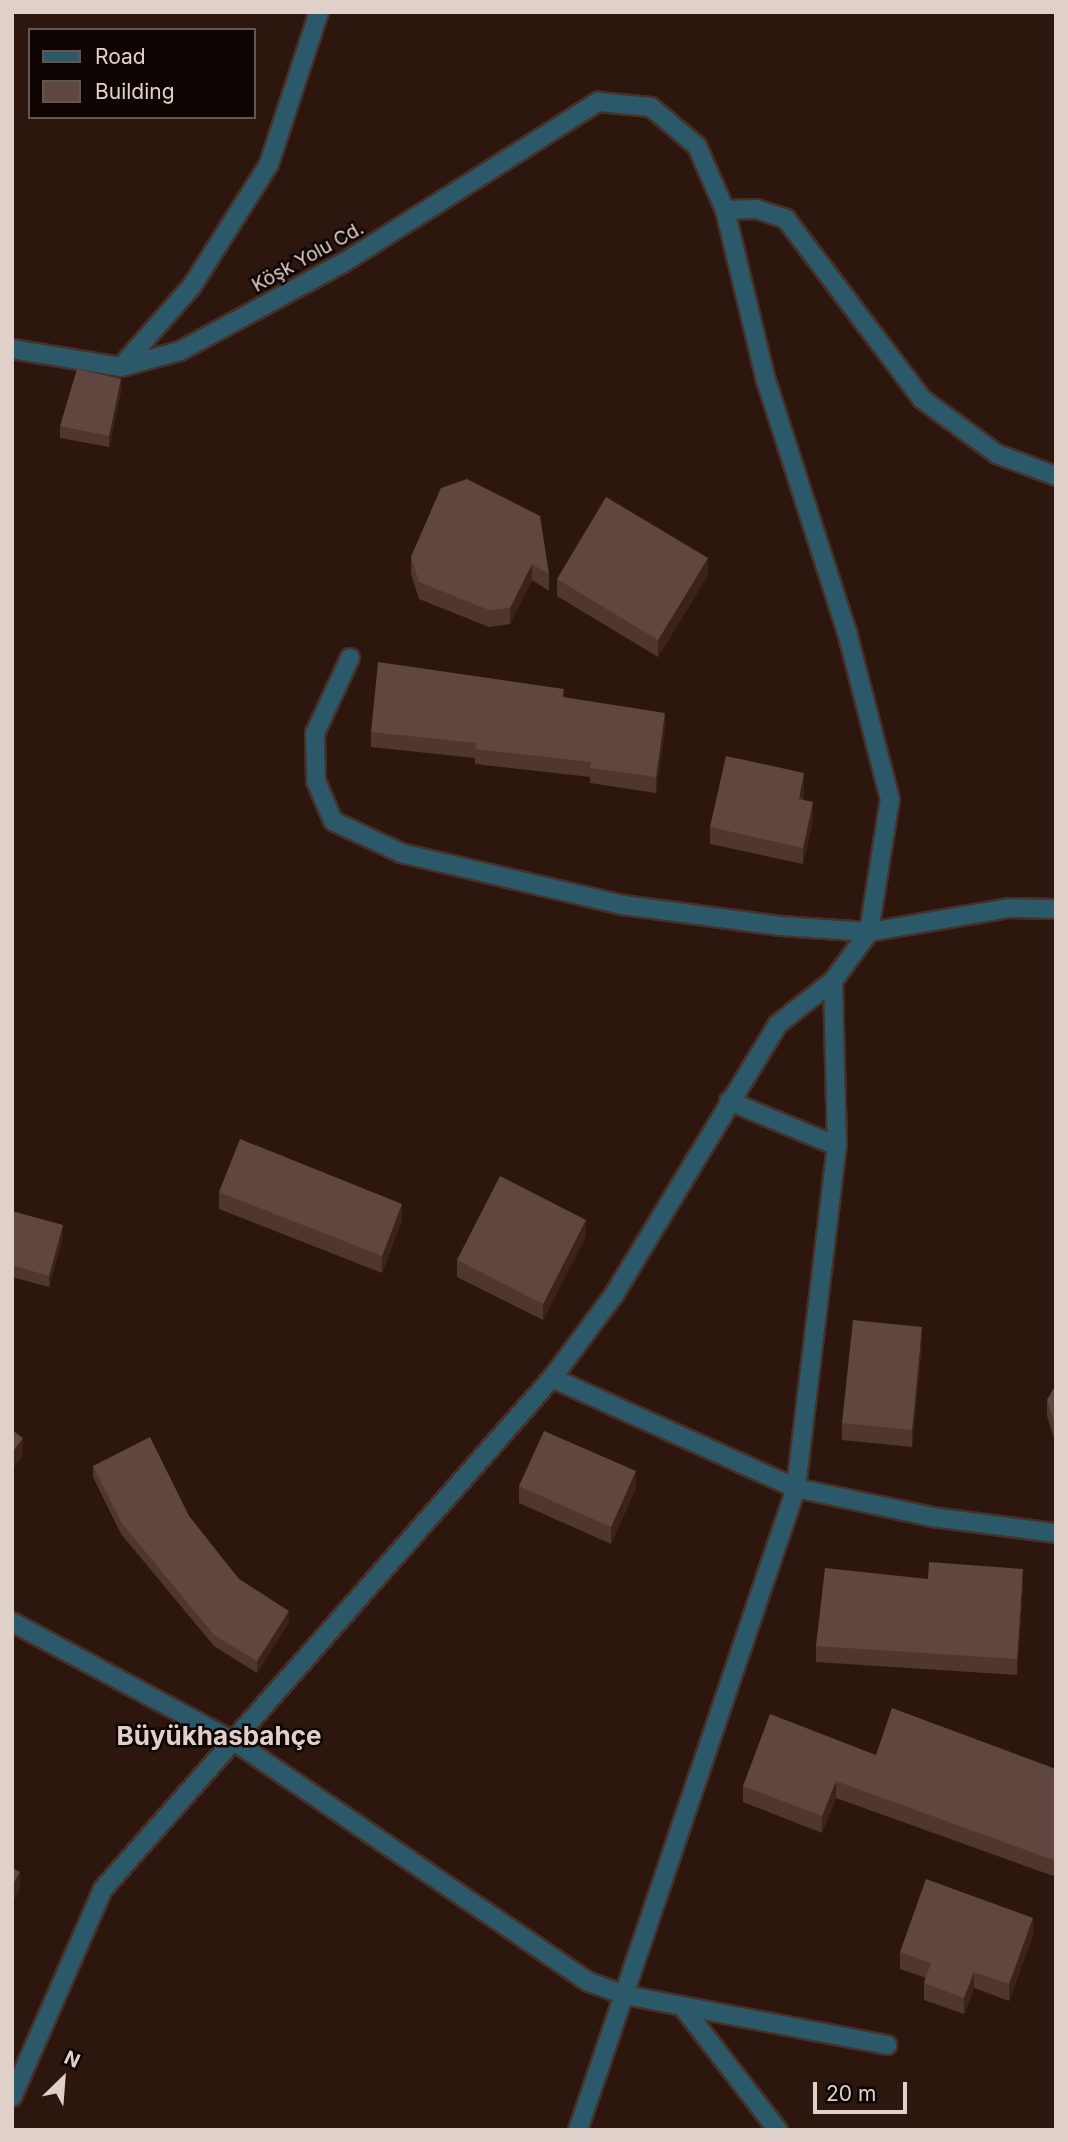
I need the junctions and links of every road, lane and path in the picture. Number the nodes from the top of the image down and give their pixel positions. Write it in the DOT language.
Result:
graph roads {
  1 [pos="319,12"];
  2 [pos="725,210"];
  3 [pos="12,349"];
  4 [pos="121,367"];
  5 [pos="1056,476"];
  6 [pos="350,659"];
  7 [pos="1056,909"];
  8 [pos="869,932"];
  9 [pos="833,981"];
  10 [pos="729,1101"];
  11 [pos="837,1146"];
  12 [pos="552,1378"];
  13 [pos="796,1488"];
  14 [pos="1056,1533"];
  15 [pos="12,1622"];
  16 [pos="237,1743"];
  17 [pos="625,1995"];
  18 [pos="682,2006"];
  19 [pos="887,2045"];
  20 [pos="12,2096"];
  21 [pos="578,2130"];
  22 [pos="778,2130"];
  1 -- 4 [label="street"];
  2 -- 4 [label="street, Köşk Yolu Cd."];
  2 -- 5 [label="street"];
  2 -- 8 [label="street"];
  3 -- 4 [label="street, Köşk Yolu Cd."];
  6 -- 8 [label="street"];
  7 -- 8 [label="street"];
  8 -- 9 [label="street"];
  9 -- 10 [label="street"];
  9 -- 11 [label="street"];
  10 -- 11 [label="street"];
  10 -- 12 [label="street"];
  11 -- 13 [label="street"];
  12 -- 13 [label="street"];
  12 -- 16 [label="street"];
  13 -- 14 [label="street"];
  13 -- 17 [label="street"];
  15 -- 16 [label="street"];
  16 -- 17 [label="street"];
  16 -- 20 [label="street"];
  17 -- 18 [label="street"];
  17 -- 21 [label="street"];
  18 -- 19 [label="street"];
  18 -- 22 [label="street"];
}
